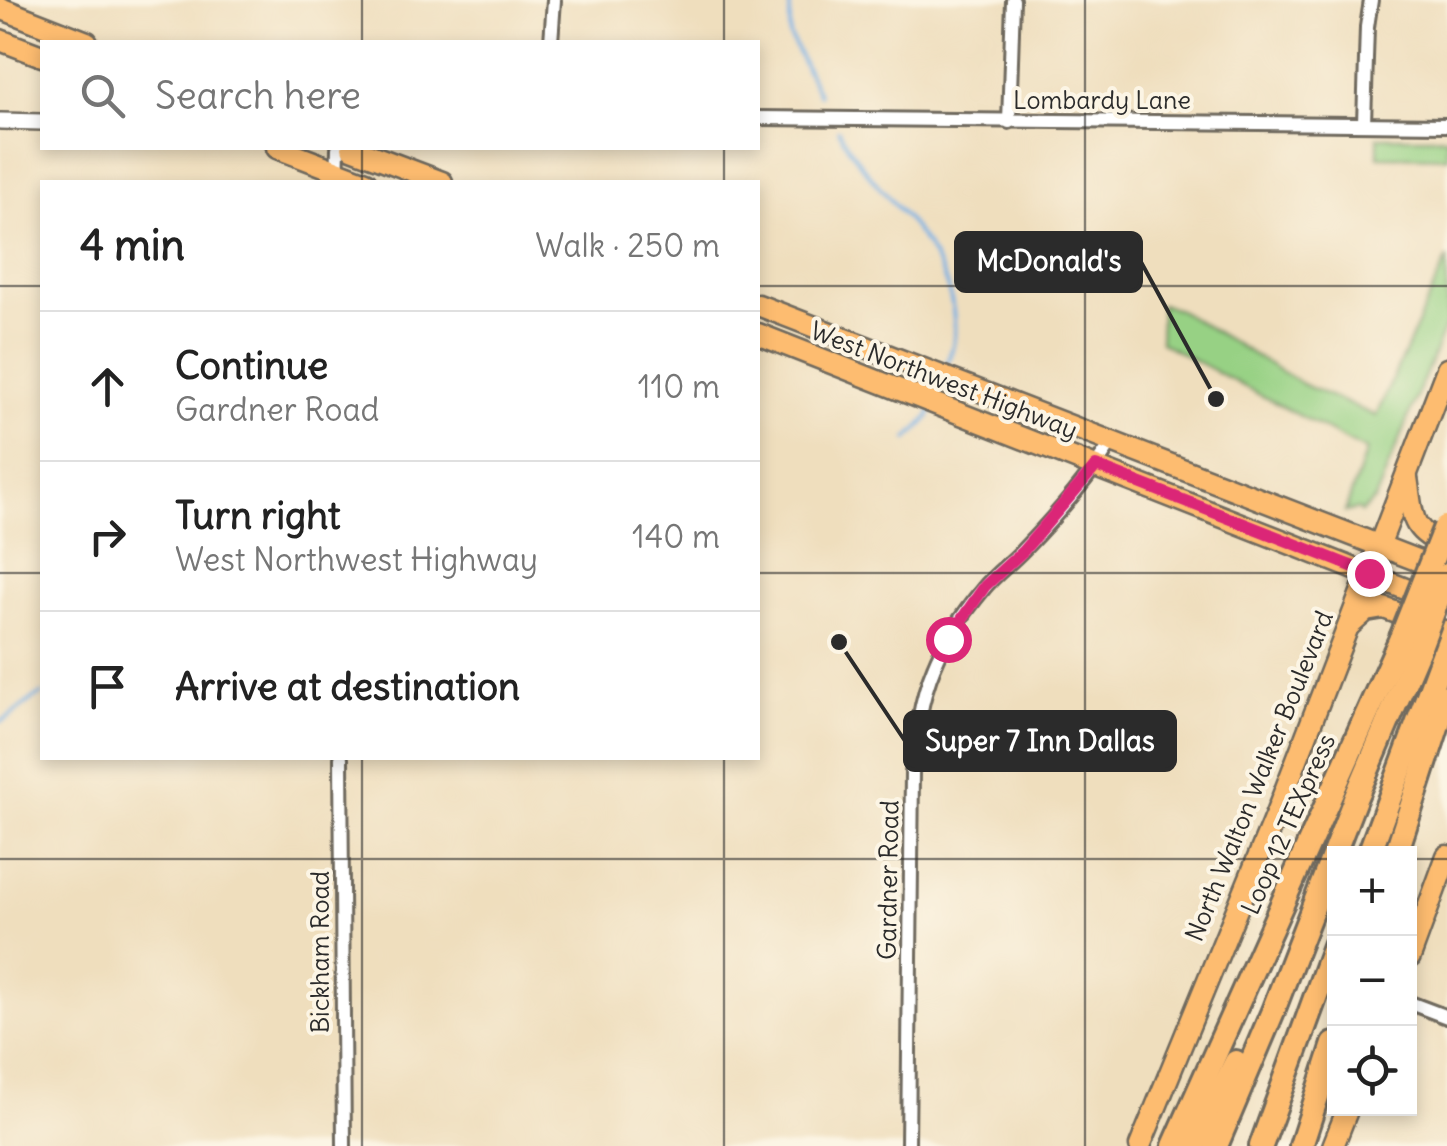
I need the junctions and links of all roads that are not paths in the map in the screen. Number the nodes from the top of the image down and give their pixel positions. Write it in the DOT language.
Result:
graph roads {
  1 [pos="554,0"];
  2 [pos="1013,0"];
  3 [pos="1371,0"];
  4 [pos="0,8"];
  5 [pos="0,40"];
  6 [pos="82,40"];
  7 [pos="550,40"];
  8 [pos="40,55"];
  9 [pos="760,118"];
  10 [pos="0,121"];
  11 [pos="40,122"];
  12 [pos="1010,122"];
  13 [pos="1364,123"];
  14 [pos="1447,125"];
  15 [pos="281,150"];
  16 [pos="338,150"];
  17 [pos="357,150"];
  18 [pos="337,177"];
  19 [pos="437,180"];
  20 [pos="760,306"];
  21 [pos="760,335"];
  22 [pos="1447,369"];
  23 [pos="1112,442"];
  24 [pos="1096,466"];
  25 [pos="1406,476"];
  26 [pos="1446,531"];
  27 [pos="1379,545"];
  28 [pos="1369,573"];
  29 [pos="1447,573"];
  30 [pos="1447,606"];
  31 [pos="1348,627"];
  32 [pos="1432,642"];
  33 [pos="1447,696"];
  34 [pos="342,760"];
  35 [pos="1371,846"];
  36 [pos="1399,846"];
  37 [pos="1447,856"];
  38 [pos="1417,938"];
  39 [pos="1327,965"];
  40 [pos="1417,1006"];
  41 [pos="1273,1011"];
  42 [pos="1447,1018"];
  43 [pos="1327,1066"];
  44 [pos="1345,1116"];
  45 [pos="344,1146"];
  46 [pos="908,1146"];
  47 [pos="1140,1146"];
  48 [pos="1174,1146"];
  49 [pos="1194,1146"];
  50 [pos="1216,1146"];
  51 [pos="1260,1146"];
  52 [pos="1301,1146"];
  53 [pos="1333,1146"];
  1 -- 7 [label="street"];
  2 -- 12 [label="street"];
  3 -- 13 [label="street"];
  4 -- 6 [label="main road"];
  5 -- 8 [label="main road"];
  9 -- 12 [label="street, Lombardy Lane"];
  10 -- 11 [label="street"];
  12 -- 13 [label="street, Lombardy Lane"];
  13 -- 14 [label="street, Lombardy Lane"];
  15 -- 18 [label="main road"];
  16 -- 18 [label="street"];
  17 -- 19 [label="main road"];
  20 -- 23 [label="main road, West Northwest Highway"];
  21 -- 24 [label="main road, West Northwest Highway"];
  22 -- 25 [label="main road, North Walton Walker Boulevard"];
  23 -- 24 [label="street, Gardner Road"];
  23 -- 27 [label="main road, West Northwest Highway"];
  24 -- 28 [label="main road, West Northwest Highway"];
  24 -- 46 [label="street, Gardner Road"];
  25 -- 26 [label="main road"];
  25 -- 27 [label="main road, North Walton Walker Boulevard"];
  26 -- 32 [label="highway, Loop 12 TEXpress, bridge"];
  27 -- 28 [label="main road, North Walton Walker Boulevard"];
  27 -- 29 [label="main road, West Northwest Highway"];
  28 -- 30 [label="main road, West Northwest Highway"];
  28 -- 31 [label="main road, North Walton Walker Boulevard"];
  29 -- 32 [label="highway, bridge"];
  31 -- 32 [label="main road"];
  31 -- 47 [label="main road, North Walton Walker Boulevard"];
  32 -- 35 [label="highway"];
  32 -- 41 [label="highway"];
  32 -- 48 [label="highway, Loop 12 TEXpress"];
  33 -- 36 [label="highway"];
  34 -- 45 [label="street, Bickham Road"];
  37 -- 38 [label="main road"];
  39 -- 51 [label="highway"];
  40 -- 42 [label="street"];
  41 -- 49 [label="highway"];
  41 -- 50 [label="highway"];
  43 -- 52 [label="highway"];
  44 -- 53 [label="main road"];
}
